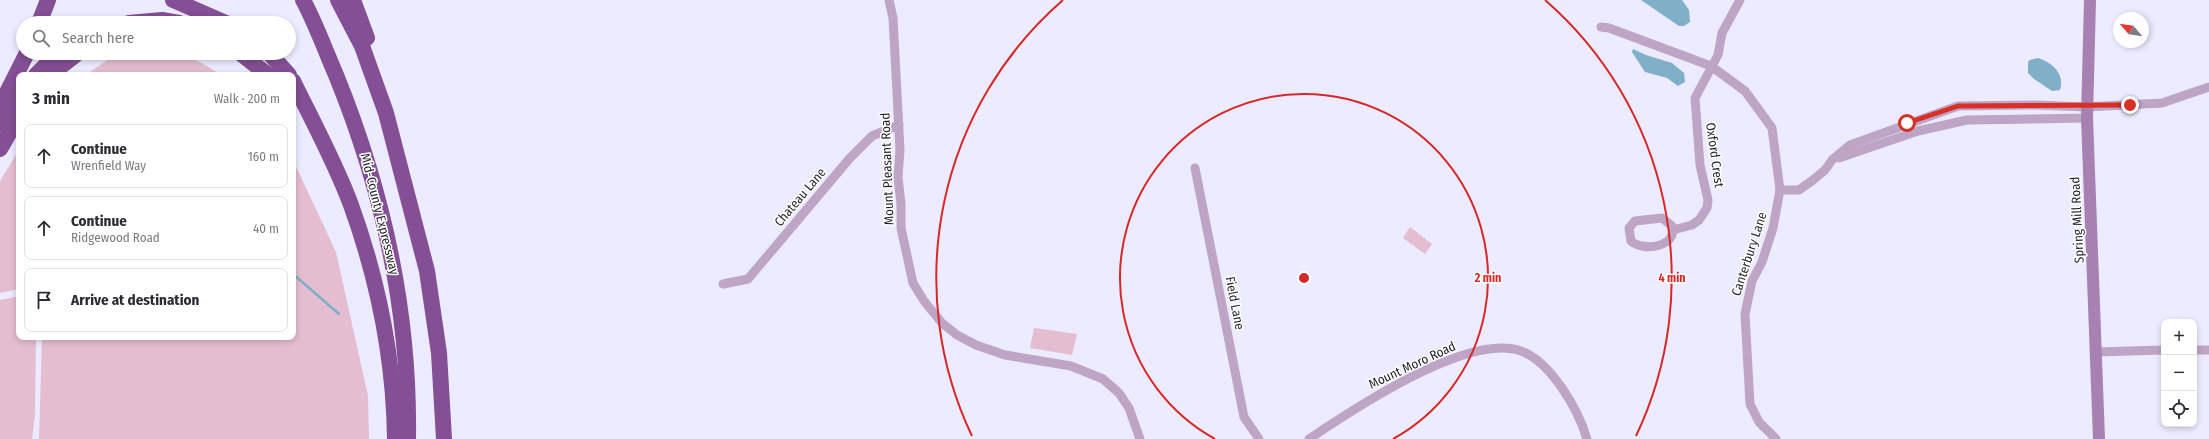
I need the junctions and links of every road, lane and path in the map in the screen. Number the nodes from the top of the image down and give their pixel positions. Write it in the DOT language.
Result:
graph roads {
  1 [pos="173,0"];
  2 [pos="303,0"];
  3 [pos="338,0"];
  4 [pos="353,0"];
  5 [pos="888,0"];
  6 [pos="1740,0"];
  7 [pos="2090,0"];
  8 [pos="48,1"];
  9 [pos="42,16"];
  10 [pos="210,16"];
  11 [pos="1601,27"];
  12 [pos="23,60"];
  13 [pos="51,60"];
  14 [pos="69,60"];
  15 [pos="249,60"];
  16 [pos="257,60"];
  17 [pos="275,60"];
  18 [pos="1711,66"];
  19 [pos="17,72"];
  20 [pos="39,72"];
  21 [pos="54,72"];
  22 [pos="264,72"];
  23 [pos="269,72"];
  24 [pos="286,72"];
  25 [pos="16,75"];
  26 [pos="296,87"];
  27 [pos="2209,87"];
  28 [pos="16,100"];
  29 [pos="2022,105"];
  30 [pos="0,106"];
  31 [pos="2052,107"];
  32 [pos="296,111"];
  33 [pos="386,113"];
  34 [pos="2087,113"];
  35 [pos="2053,119"];
  36 [pos="2023,120"];
  37 [pos="16,121"];
  38 [pos="0,124"];
  39 [pos="899,126"];
  40 [pos="0,149"];
  41 [pos="1832,160"];
  42 [pos="1195,168"];
  43 [pos="1780,190"];
  44 [pos="1673,230"];
  45 [pos="723,284"];
  46 [pos="385,330"];
  47 [pos="2161,350"];
  48 [pos="2197,350"];
  49 [pos="2209,350"];
  50 [pos="2097,352"];
  51 [pos="395,439"];
  52 [pos="408,439"];
  53 [pos="444,439"];
  54 [pos="1140,439"];
  55 [pos="1259,439"];
  56 [pos="1309,439"];
  57 [pos="1587,439"];
  58 [pos="1776,439"];
  59 [pos="2099,439"];
  1 -- 10 [label="highway"];
  2 -- 52 [label="highway, Mid-County Expressway"];
  3 -- 33 [label="highway"];
  4 -- 33 [label="highway"];
  5 -- 39 [label="street, Mount Pleasant Road"];
  6 -- 18 [label="street, Oxford Crest"];
  7 -- 34 [label="main road, Spring Mill Road"];
  8 -- 9 [label="highway"];
  11 -- 18 [label="street, Canterbury Lane"];
  12 -- 19 [label="highway"];
  13 -- 20 [label="highway"];
  14 -- 21 [label="highway"];
  15 -- 22 [label="highway"];
  16 -- 23 [label="highway"];
  17 -- 24 [label="highway"];
  18 -- 43 [label="street, Canterbury Lane"];
  18 -- 44 [label="street, Oxford Crest"];
  25 -- 30 [label="highway"];
  26 -- 46 [label="highway"];
  27 -- 34 [label="street"];
  28 -- 38 [label="highway"];
  29 -- 31 [label="street"];
  29 -- 36 [label="street"];
  29 -- 41 [label="street"];
  31 -- 34 [label="street"];
  31 -- 35 [label="street"];
  32 -- 46 [label="highway"];
  33 -- 53 [label="highway"];
  34 -- 35 [label="street"];
  34 -- 50 [label="main road, Spring Mill Road"];
  35 -- 36 [label="street"];
  36 -- 41 [label="street"];
  37 -- 40 [label="highway"];
  39 -- 45 [label="street, Chateau Lane"];
  39 -- 54 [label="street, Mount Pleasant Road"];
  41 -- 43 [label="street"];
  42 -- 55 [label="street, Field Lane"];
  43 -- 58 [label="street, Canterbury Lane"];
  44 -- 44 [label="street"];
  46 -- 51 [label="highway"];
  47 -- 50 [label="street"];
  48 -- 49 [label="street"];
  50 -- 59 [label="main road, Spring Mill Road"];
  56 -- 57 [label="street, Mount Moro Road"];
}
